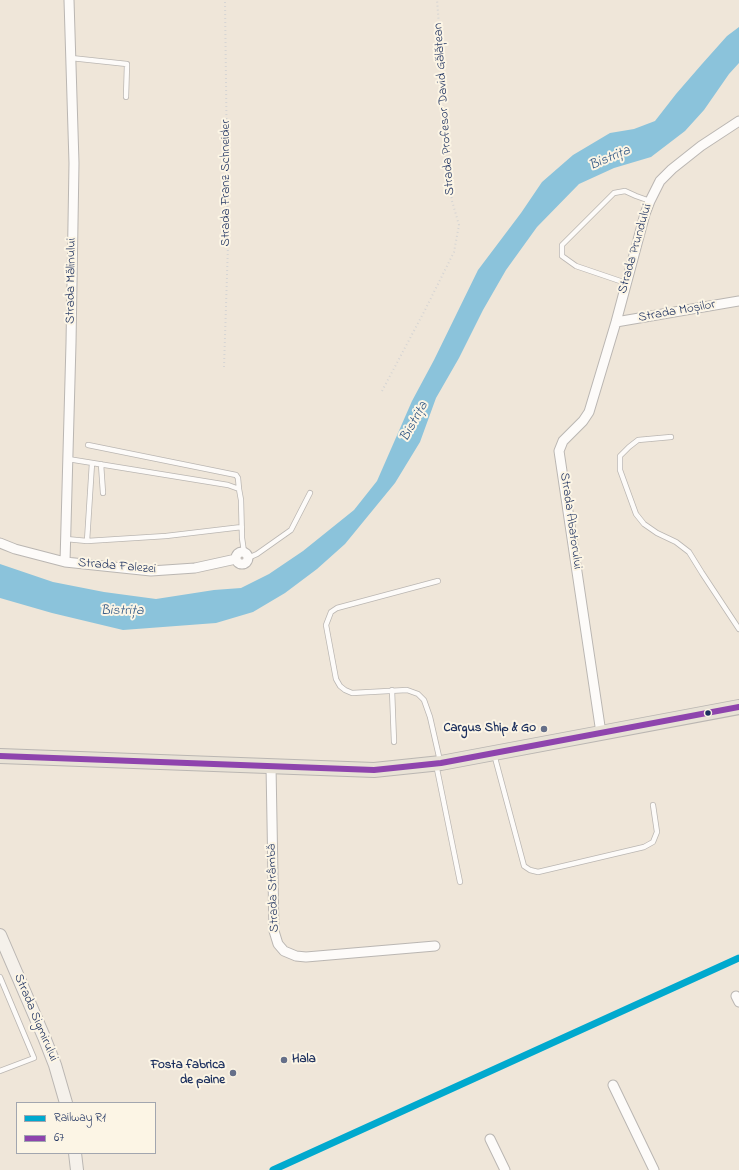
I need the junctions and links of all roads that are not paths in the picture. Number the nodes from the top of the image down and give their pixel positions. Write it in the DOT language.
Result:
graph roads {
  1 [pos="69,0"];
  2 [pos="71,58"];
  3 [pos="126,97"];
  4 [pos="739,121"];
  5 [pos="650,201"];
  6 [pos="626,283"];
  7 [pos="739,301"];
  8 [pos="616,322"];
  9 [pos="672,437"];
  10 [pos="88,445"];
  11 [pos="68,459"];
  12 [pos="92,463"];
  13 [pos="101,464"];
  14 [pos="239,489"];
  15 [pos="103,493"];
  16 [pos="310,493"];
  17 [pos="242,527"];
  18 [pos="66,539"];
  19 [pos="87,541"];
  20 [pos="0,543"];
  21 [pos="242,555"];
  22 [pos="65,562"];
  23 [pos="438,581"];
  24 [pos="739,629"];
  25 [pos="392,690"];
  26 [pos="739,707"];
  27 [pos="601,733"];
  28 [pos="394,742"];
  29 [pos="494,753"];
  30 [pos="0,756"];
  31 [pos="438,763"];
  32 [pos="271,766"];
  33 [pos="653,805"];
  34 [pos="460,882"];
  35 [pos="0,935"];
  36 [pos="435,946"];
  37 [pos="6,956"];
  38 [pos="0,977"];
  39 [pos="0,1071"];
  40 [pos="613,1086"];
  41 [pos="66,1102"];
  42 [pos="490,1139"];
  43 [pos="75,1154"];
  44 [pos="77,1170"];
  45 [pos="505,1170"];
  46 [pos="654,1170"];
  1 -- 2 [label="street, Strada Mălinului"];
  2 -- 3 [label="lane"];
  2 -- 11 [label="street, Strada Mălinului"];
  4 -- 5 [label="street, Strada Prundului"];
  5 -- 6 [label="street, Strada Prundului"];
  5 -- 6 [label="lane"];
  6 -- 8 [label="street, Strada Prundului"];
  7 -- 8 [label="street, Strada Moșilor"];
  8 -- 27 [label="street, Strada Abatorului"];
  9 -- 24 [label="lane"];
  10 -- 14 [label="lane"];
  11 -- 12 [label="lane"];
  11 -- 18 [label="street, Strada Mălinului"];
  12 -- 13 [label="lane"];
  12 -- 19 [label="lane"];
  13 -- 14 [label="lane"];
  13 -- 15 [label="lane"];
  14 -- 17 [label="lane"];
  16 -- 21 [label="lane"];
  17 -- 19 [label="lane"];
  17 -- 21 [label="lane"];
  18 -- 19 [label="lane"];
  18 -- 22 [label="street, Strada Mălinului"];
  20 -- 22 [label="street, Strada Falezei"];
  21 -- 22 [label="street, Strada Falezei"];
  23 -- 25 [label="lane"];
  25 -- 28 [label="lane"];
  25 -- 31 [label="lane"];
  26 -- 27 [label="main road"];
  27 -- 29 [label="main road"];
  29 -- 31 [label="main road"];
  29 -- 33 [label="lane"];
  30 -- 32 [label="main road"];
  31 -- 32 [label="main road"];
  31 -- 34 [label="lane"];
  32 -- 36 [label="street, Strada Strâmbă"];
  35 -- 37 [label="main road, Strada Sigmirului"];
  37 -- 41 [label="main road, Strada Sigmirului"];
  38 -- 39 [label="lane, Strada Sigmirului"];
  40 -- 46 [label="street"];
  42 -- 45 [label="street"];
  43 -- 44 [label="main road"];
}
